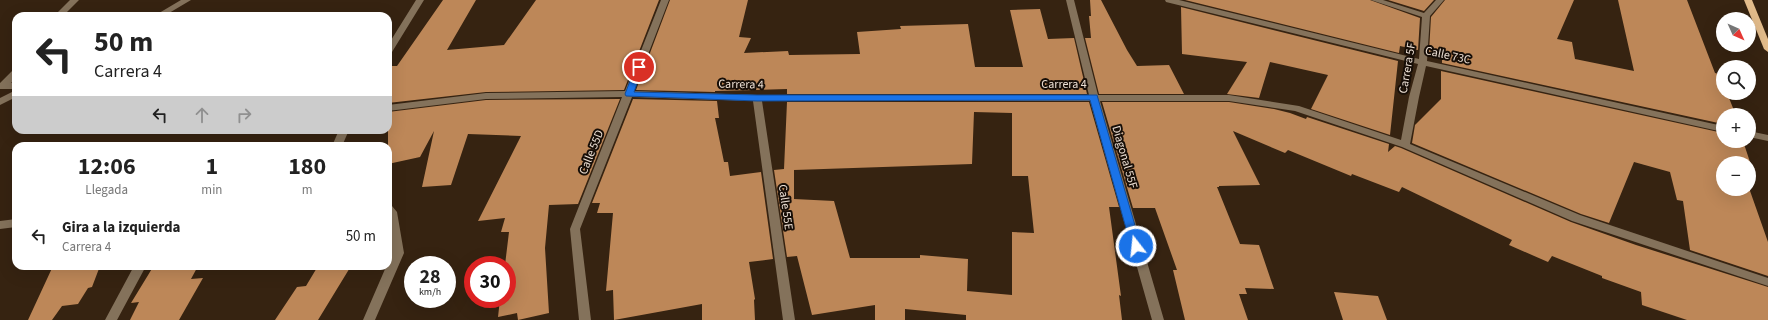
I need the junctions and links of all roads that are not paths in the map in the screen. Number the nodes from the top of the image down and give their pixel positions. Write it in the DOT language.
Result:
graph roads {
  1 [pos="75,0"];
  2 [pos="187,0"];
  3 [pos="420,0"];
  4 [pos="665,0"];
  5 [pos="1070,0"];
  6 [pos="1169,0"];
  7 [pos="1375,0"];
  8 [pos="1440,0"];
  9 [pos="1748,0"];
  10 [pos="62,12"];
  11 [pos="165,12"];
  12 [pos="1426,16"];
  13 [pos="392,46"];
  14 [pos="1768,49"];
  15 [pos="1422,63"];
  16 [pos="12,76"];
  17 [pos="2,86"];
  18 [pos="629,94"];
  19 [pos="12,95"];
  20 [pos="1094,97"];
  21 [pos="757,98"];
  22 [pos="0,102"];
  23 [pos="392,108"];
  24 [pos="1716,127"];
  25 [pos="1756,135"];
  26 [pos="1768,138"];
  27 [pos="1405,145"];
  28 [pos="392,212"];
  29 [pos="12,224"];
  30 [pos="0,225"];
  31 [pos="392,267"];
  32 [pos="138,270"];
  33 [pos="391,270"];
  34 [pos="1768,282"];
  35 [pos="111,320"];
  36 [pos="369,320"];
  37 [pos="585,320"];
  38 [pos="788,320"];
  39 [pos="1158,320"];
  1 -- 10 [label="street"];
  2 -- 11 [label="street"];
  3 -- 13 [label="street"];
  4 -- 18 [label="street, Calle 55D"];
  5 -- 20 [label="street, Diagonal 55F"];
  6 -- 15 [label="street, Calle 73C"];
  7 -- 12 [label="street"];
  8 -- 12 [label="street"];
  9 -- 14 [label="main road"];
  12 -- 15 [label="street, Carrera 5F"];
  15 -- 24 [label="street, Calle 73C"];
  15 -- 27 [label="street, Carrera 5F"];
  16 -- 17 [label="street"];
  18 -- 21 [label="street, Carrera 4"];
  18 -- 23 [label="street, Carrera 4"];
  18 -- 37 [label="street, Calle 55D"];
  19 -- 22 [label="street"];
  20 -- 21 [label="street, Carrera 4"];
  20 -- 27 [label="street, Carrera 4"];
  20 -- 39 [label="street, Diagonal 55F"];
  21 -- 38 [label="street, Calle 55E"];
  25 -- 26 [label="street"];
  27 -- 34 [label="street, Carrera 4"];
  28 -- 31 [label="street"];
  29 -- 30 [label="street"];
  32 -- 35 [label="street"];
  33 -- 36 [label="street"];
}
